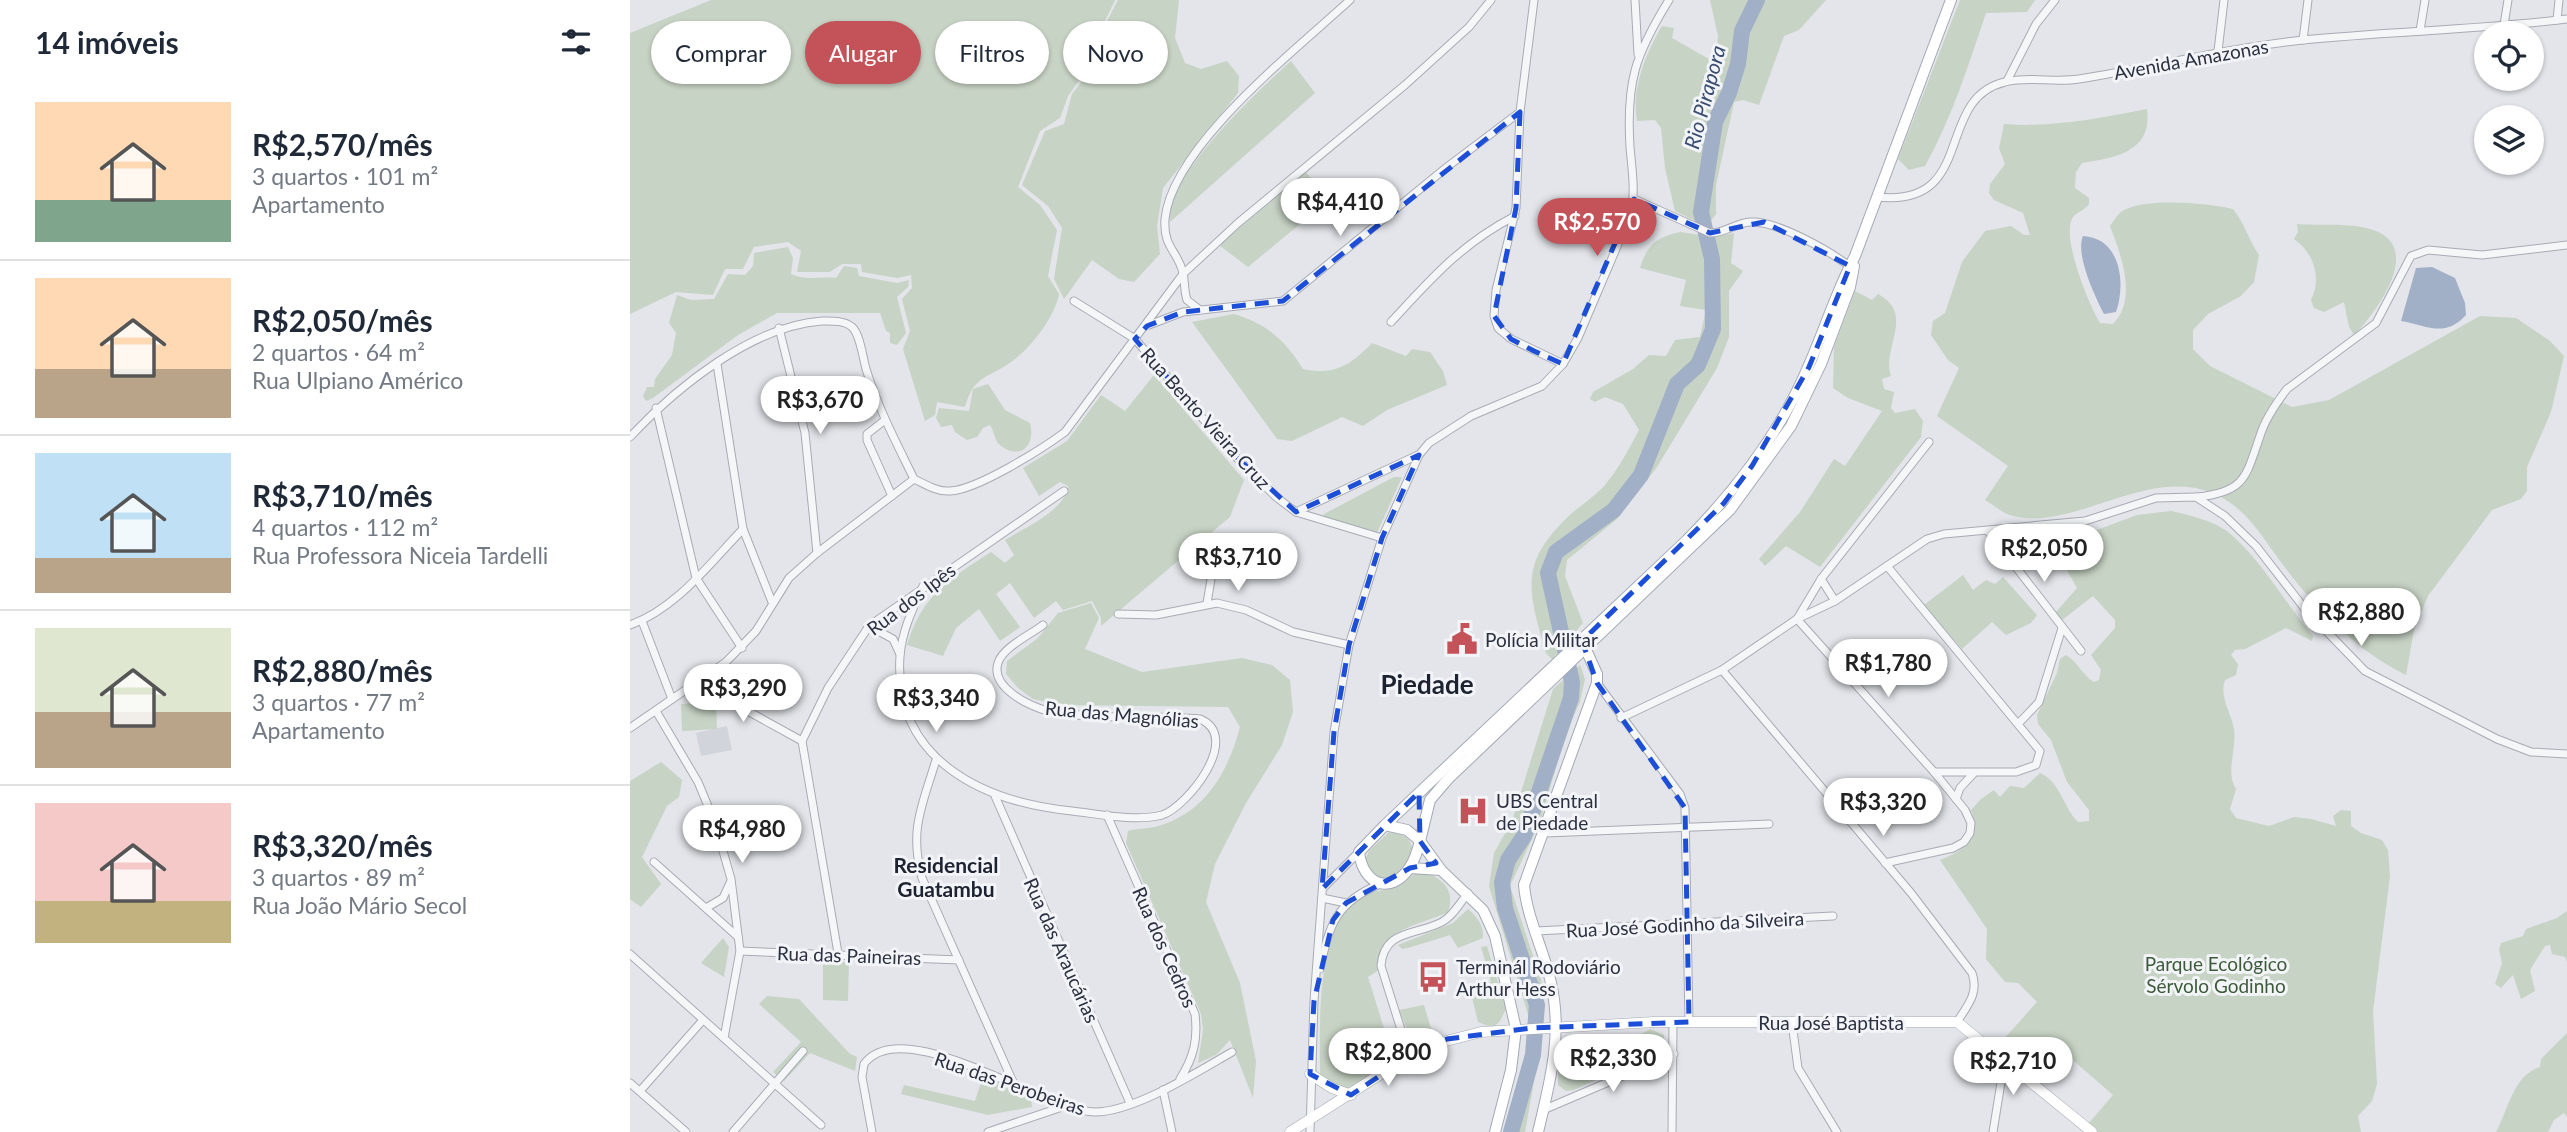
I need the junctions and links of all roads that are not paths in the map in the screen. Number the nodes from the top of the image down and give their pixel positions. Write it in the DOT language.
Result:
graph roads {
  1 [pos="1350,0"];
  2 [pos="1491,0"];
  3 [pos="1534,0"];
  4 [pos="1635,0"];
  5 [pos="1669,0"];
  6 [pos="1951,0"];
  7 [pos="2055,0"];
  8 [pos="2224,0"];
  9 [pos="2308,0"];
  10 [pos="2425,0"];
  11 [pos="2508,0"];
  12 [pos="2559,0"];
  13 [pos="2567,19"];
  14 [pos="2557,20"];
  15 [pos="2504,21"];
  16 [pos="2544,21"];
  17 [pos="2474,26"];
  18 [pos="2420,31"];
  19 [pos="2302,40"];
  20 [pos="2218,51"];
  21 [pos="1638,55"];
  22 [pos="2007,81"];
  23 [pos="1520,112"];
  24 [pos="1877,197"];
  25 [pos="1634,199"];
  26 [pos="1515,216"];
  27 [pos="2567,246"];
  28 [pos="1853,264"];
  29 [pos="1183,275"];
  30 [pos="1074,301"];
  31 [pos="1200,310"];
  32 [pos="1391,322"];
  33 [pos="1147,326"];
  34 [pos="779,328"];
  35 [pos="1135,339"];
  36 [pos="717,364"];
  37 [pos="1563,364"];
  38 [pos="656,408"];
  39 [pos="885,420"];
  40 [pos="630,436"];
  41 [pos="1929,442"];
  42 [pos="1419,455"];
  43 [pos="914,479"];
  44 [pos="1064,491"];
  45 [pos="892,496"];
  46 [pos="2196,497"];
  47 [pos="1296,512"];
  48 [pos="743,529"];
  49 [pos="1988,531"];
  50 [pos="1382,538"];
  51 [pos="817,552"];
  52 [pos="1214,562"];
  53 [pos="1887,566"];
  54 [pos="696,578"];
  55 [pos="1821,579"];
  56 [pos="923,586"];
  57 [pos="1835,601"];
  58 [pos="772,602"];
  59 [pos="1207,603"];
  60 [pos="1118,614"];
  61 [pos="1797,619"];
  62 [pos="642,621"];
  63 [pos="630,625"];
  64 [pos="1043,625"];
  65 [pos="869,626"];
  66 [pos="2062,628"];
  67 [pos="1601,635"];
  68 [pos="1349,645"];
  69 [pos="1582,647"];
  70 [pos="742,648"];
  71 [pos="2081,651"];
  72 [pos="900,654"];
  73 [pos="1594,664"];
  74 [pos="1721,670"];
  75 [pos="1555,671"];
  76 [pos="697,683"];
  77 [pos="1597,683"];
  78 [pos="672,699"];
  79 [pos="656,711"];
  80 [pos="1621,718"];
  81 [pos="2019,723"];
  82 [pos="630,728"];
  83 [pos="802,740"];
  84 [pos="2567,754"];
  85 [pos="936,760"];
  86 [pos="1934,772"];
  87 [pos="1973,774"];
  88 [pos="1420,791"];
  89 [pos="995,796"];
  90 [pos="1956,799"];
  91 [pos="1107,815"];
  92 [pos="1769,824"];
  93 [pos="1385,825"];
  94 [pos="1421,827"];
  95 [pos="1687,828"];
  96 [pos="1545,833"];
  97 [pos="1420,841"];
  98 [pos="1359,852"];
  99 [pos="654,862"];
  100 [pos="1885,863"];
  101 [pos="1409,868"];
  102 [pos="1441,870"];
  103 [pos="731,879"];
  104 [pos="1380,884"];
  105 [pos="1468,892"];
  106 [pos="1322,894"];
  107 [pos="1346,903"];
  108 [pos="706,908"];
  109 [pos="1833,916"];
  110 [pos="1333,920"];
  111 [pos="1687,923"];
  112 [pos="1319,925"];
  113 [pos="1536,932"];
  114 [pos="739,937"];
  115 [pos="740,951"];
  116 [pos="838,953"];
  117 [pos="630,954"];
  118 [pos="958,960"];
  119 [pos="1314,1001"];
  120 [pos="704,1020"];
  121 [pos="1957,1021"];
  122 [pos="1673,1022"];
  123 [pos="1689,1022"];
  124 [pos="1792,1023"];
  125 [pos="1553,1027"];
  126 [pos="1516,1029"];
  127 [pos="724,1038"];
  128 [pos="803,1051"];
  129 [pos="1232,1052"];
  130 [pos="1674,1054"];
  131 [pos="1409,1055"];
  132 [pos="2005,1058"];
  133 [pos="1310,1073"];
  134 [pos="1013,1082"];
  135 [pos="1179,1082"];
  136 [pos="630,1083"];
  137 [pos="775,1084"];
  138 [pos="1163,1090"];
  139 [pos="640,1091"];
  140 [pos="1351,1095"];
  141 [pos="1130,1103"];
  142 [pos="1065,1106"];
  143 [pos="1543,1111"];
  144 [pos="821,1125"];
  145 [pos="1310,1127"];
  146 [pos="686,1132"];
  147 [pos="733,1132"];
  148 [pos="872,1132"];
  149 [pos="988,1132"];
  150 [pos="1172,1132"];
  151 [pos="1290,1132"];
  152 [pos="1495,1132"];
  153 [pos="1538,1132"];
  154 [pos="1672,1132"];
  155 [pos="1837,1132"];
  156 [pos="1993,1132"];
  157 [pos="2092,1132"];
  1 -- 29 [label="street"];
  2 -- 29 [label="street"];
  3 -- 23 [label="street"];
  4 -- 21 [label="street"];
  5 -- 21 [label="street"];
  6 -- 24 [label="main road"];
  7 -- 22 [label="street"];
  8 -- 20 [label="street"];
  9 -- 19 [label="street"];
  10 -- 18 [label="street"];
  11 -- 15 [label="street"];
  12 -- 14 [label="street"];
  13 -- 14 [label="street, Avenida Amazonas"];
  14 -- 16 [label="street, Avenida Amazonas"];
  17 -- 18 [label="street, Avenida Amazonas"];
  18 -- 19 [label="street, Avenida Amazonas"];
  19 -- 20 [label="street, Avenida Amazonas"];
  20 -- 22 [label="street, Avenida Amazonas"];
  21 -- 25 [label="street"];
  22 -- 24 [label="street, Avenida Amazonas"];
  23 -- 26 [label="street"];
  23 -- 31 [label="street"];
  24 -- 28 [label="main road"];
  25 -- 28 [label="street"];
  25 -- 37 [label="street"];
  26 -- 32 [label="street"];
  26 -- 37 [label="street"];
  27 -- 46 [label="street"];
  28 -- 67 [label="main road"];
  28 -- 69 [label="main road"];
  29 -- 31 [label="street"];
  29 -- 33 [label="street"];
  30 -- 35 [label="street, Rua Bento Vieira Cruz"];
  31 -- 33 [label="street"];
  33 -- 35 [label="street"];
  34 -- 36 [label="street"];
  34 -- 39 [label="street"];
  34 -- 51 [label="street"];
  35 -- 43 [label="street"];
  35 -- 47 [label="street, Rua Bento Vieira Cruz"];
  36 -- 38 [label="street"];
  36 -- 48 [label="street"];
  37 -- 42 [label="street"];
  38 -- 40 [label="street"];
  38 -- 54 [label="street"];
  39 -- 43 [label="street"];
  39 -- 45 [label="street"];
  41 -- 55 [label="street"];
  42 -- 47 [label="street"];
  42 -- 50 [label="street"];
  43 -- 45 [label="street"];
  44 -- 56 [label="street, Rua dos Ipês"];
  45 -- 51 [label="street"];
  46 -- 49 [label="street"];
  46 -- 84 [label="street"];
  47 -- 50 [label="street, Rua Bento Vieira Cruz"];
  48 -- 54 [label="street"];
  48 -- 58 [label="street"];
  49 -- 53 [label="street"];
  49 -- 66 [label="street"];
  50 -- 68 [label="street"];
  51 -- 58 [label="street"];
  52 -- 59 [label="street"];
  53 -- 57 [label="street"];
  53 -- 81 [label="street"];
  54 -- 62 [label="street"];
  54 -- 70 [label="street"];
  55 -- 57 [label="street"];
  55 -- 61 [label="street"];
  56 -- 65 [label="street, Rua dos Ipês"];
  56 -- 72 [label="street, Rua das Magnólias"];
  57 -- 61 [label="street"];
  58 -- 70 [label="street"];
  59 -- 60 [label="street"];
  59 -- 68 [label="street"];
  61 -- 74 [label="street"];
  61 -- 86 [label="street"];
  62 -- 63 [label="street"];
  62 -- 78 [label="street"];
  64 -- 91 [label="street, Rua das Magnólias"];
  65 -- 72 [label="street"];
  65 -- 83 [label="street, Rua dos Ipês"];
  66 -- 71 [label="street"];
  66 -- 81 [label="street"];
  67 -- 69 [label="main road"];
  67 -- 73 [label="main road"];
  68 -- 106 [label="street"];
  69 -- 73 [label="main road"];
  69 -- 75 [label="main road"];
  70 -- 76 [label="street"];
  72 -- 85 [label="street, Rua das Magnólias"];
  73 -- 77 [label="main road"];
  74 -- 80 [label="street"];
  74 -- 100 [label="street"];
  75 -- 88 [label="main road"];
  75 -- 94 [label="main road"];
  76 -- 78 [label="street"];
  76 -- 83 [label="street"];
  77 -- 80 [label="street"];
  77 -- 96 [label="main road"];
  78 -- 79 [label="street"];
  79 -- 82 [label="street"];
  79 -- 103 [label="street"];
  80 -- 95 [label="street"];
  81 -- 87 [label="street"];
  83 -- 116 [label="street"];
  85 -- 89 [label="street, Rua das Magnólias"];
  85 -- 118 [label="street"];
  86 -- 87 [label="street"];
  86 -- 90 [label="street"];
  87 -- 90 [label="street"];
  88 -- 93 [label="main road"];
  88 -- 94 [label="main road"];
  89 -- 91 [label="street, Rua das Magnólias"];
  89 -- 141 [label="street, Rua das Araucárias"];
  90 -- 100 [label="street"];
  91 -- 135 [label="street, Rua dos Cedros"];
  92 -- 95 [label="street"];
  93 -- 97 [label="main road"];
  93 -- 98 [label="main road"];
  94 -- 97 [label="main road"];
  95 -- 96 [label="street"];
  95 -- 111 [label="street"];
  96 -- 113 [label="main road"];
  97 -- 101 [label="main road"];
  97 -- 102 [label="main road"];
  98 -- 104 [label="main road"];
  98 -- 106 [label="street"];
  99 -- 108 [label="street"];
  100 -- 121 [label="street"];
  101 -- 102 [label="main road"];
  101 -- 104 [label="main road"];
  102 -- 105 [label="main road"];
  103 -- 108 [label="street"];
  103 -- 114 [label="street"];
  104 -- 107 [label="street"];
  105 -- 126 [label="main road"];
  105 -- 131 [label="street"];
  106 -- 107 [label="street"];
  106 -- 112 [label="street"];
  107 -- 110 [label="street"];
  108 -- 114 [label="street"];
  109 -- 111 [label="street, Rua José Godinho da Silveira"];
  110 -- 112 [label="street"];
  110 -- 119 [label="street"];
  111 -- 113 [label="street, Rua José Godinho da Silveira"];
  111 -- 123 [label="street"];
  112 -- 119 [label="street"];
  113 -- 125 [label="main road"];
  114 -- 115 [label="street"];
  115 -- 116 [label="street, Rua das Paineiras"];
  115 -- 127 [label="street"];
  116 -- 118 [label="street, Rua das Paineiras"];
  117 -- 120 [label="street"];
  118 -- 134 [label="street"];
  119 -- 133 [label="street"];
  120 -- 127 [label="street"];
  120 -- 139 [label="street"];
  121 -- 124 [label="street, Rua José Baptista"];
  121 -- 132 [label="street"];
  122 -- 123 [label="street, Rua José Baptista"];
  122 -- 125 [label="street, Rua José Baptista"];
  122 -- 130 [label="street"];
  123 -- 124 [label="street, Rua José Baptista"];
  124 -- 155 [label="street"];
  125 -- 126 [label="street, Rua José Baptista"];
  125 -- 143 [label="main road"];
  126 -- 131 [label="street"];
  126 -- 152 [label="main road"];
  127 -- 137 [label="street"];
  128 -- 137 [label="street"];
  129 -- 135 [label="street, Rua das Perobeiras"];
  130 -- 143 [label="street"];
  130 -- 154 [label="street"];
  131 -- 140 [label="street"];
  132 -- 156 [label="street"];
  132 -- 157 [label="street"];
  133 -- 140 [label="street"];
  133 -- 145 [label="street"];
  134 -- 142 [label="street, Rua das Perobeiras"];
  134 -- 148 [label="street, Rua das Perobeiras"];
  135 -- 138 [label="street, Rua das Perobeiras"];
  136 -- 139 [label="street"];
  137 -- 144 [label="street"];
  137 -- 147 [label="street"];
  138 -- 141 [label="street, Rua das Perobeiras"];
  138 -- 150 [label="street"];
  139 -- 146 [label="street"];
  140 -- 145 [label="street"];
  141 -- 142 [label="street, Rua das Perobeiras"];
  142 -- 149 [label="street"];
  143 -- 153 [label="main road"];
  145 -- 151 [label="street"];
}
